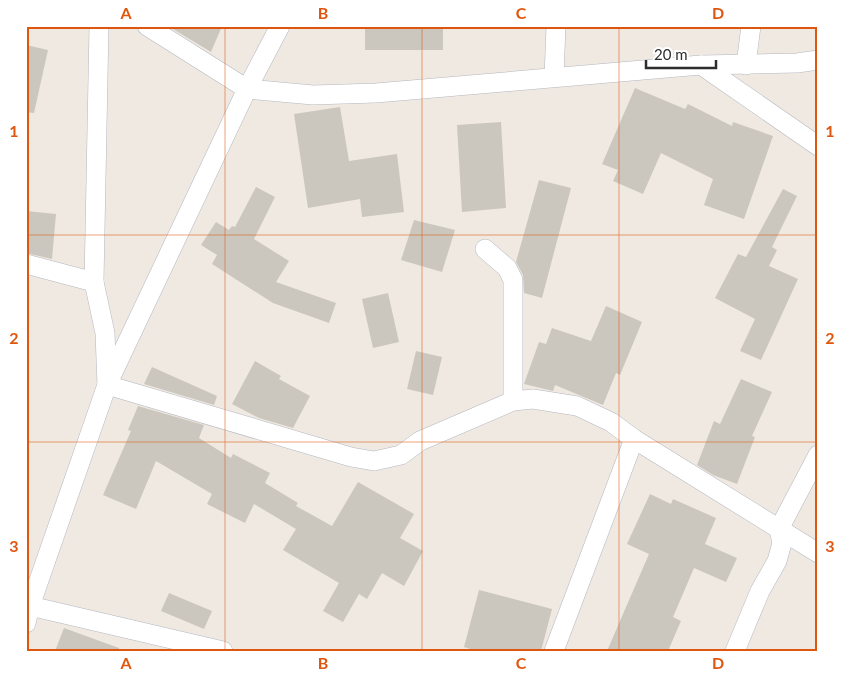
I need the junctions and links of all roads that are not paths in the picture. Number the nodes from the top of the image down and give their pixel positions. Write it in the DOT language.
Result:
graph roads {
  1 [pos="99,26"];
  2 [pos="147,26"];
  3 [pos="280,26"];
  4 [pos="556,26"];
  5 [pos="751,26"];
  6 [pos="818,60"];
  7 [pos="746,64"];
  8 [pos="702,65"];
  9 [pos="554,77"];
  10 [pos="247,89"];
  11 [pos="818,146"];
  12 [pos="485,249"];
  13 [pos="26,264"];
  14 [pos="94,282"];
  15 [pos="107,385"];
  16 [pos="513,400"];
  17 [pos="634,439"];
  18 [pos="818,455"];
  19 [pos="779,529"];
  20 [pos="818,553"];
  21 [pos="28,612"];
  22 [pos="223,651"];
  23 [pos="554,651"];
  24 [pos="735,651"];
  1 -- 14 [label="street"];
  2 -- 10 [label="street"];
  3 -- 10 [label="street"];
  4 -- 9 [label="street"];
  5 -- 7 [label="street"];
  6 -- 7 [label="street"];
  7 -- 8 [label="street"];
  8 -- 9 [label="street"];
  8 -- 11 [label="street"];
  9 -- 10 [label="street"];
  10 -- 15 [label="street"];
  12 -- 16 [label="street"];
  13 -- 14 [label="street"];
  14 -- 15 [label="street"];
  15 -- 16 [label="street"];
  15 -- 21 [label="street"];
  16 -- 17 [label="street"];
  17 -- 19 [label="street"];
  17 -- 23 [label="street"];
  18 -- 19 [label="street"];
  19 -- 20 [label="street"];
  19 -- 24 [label="street"];
  21 -- 22 [label="street"];
}
